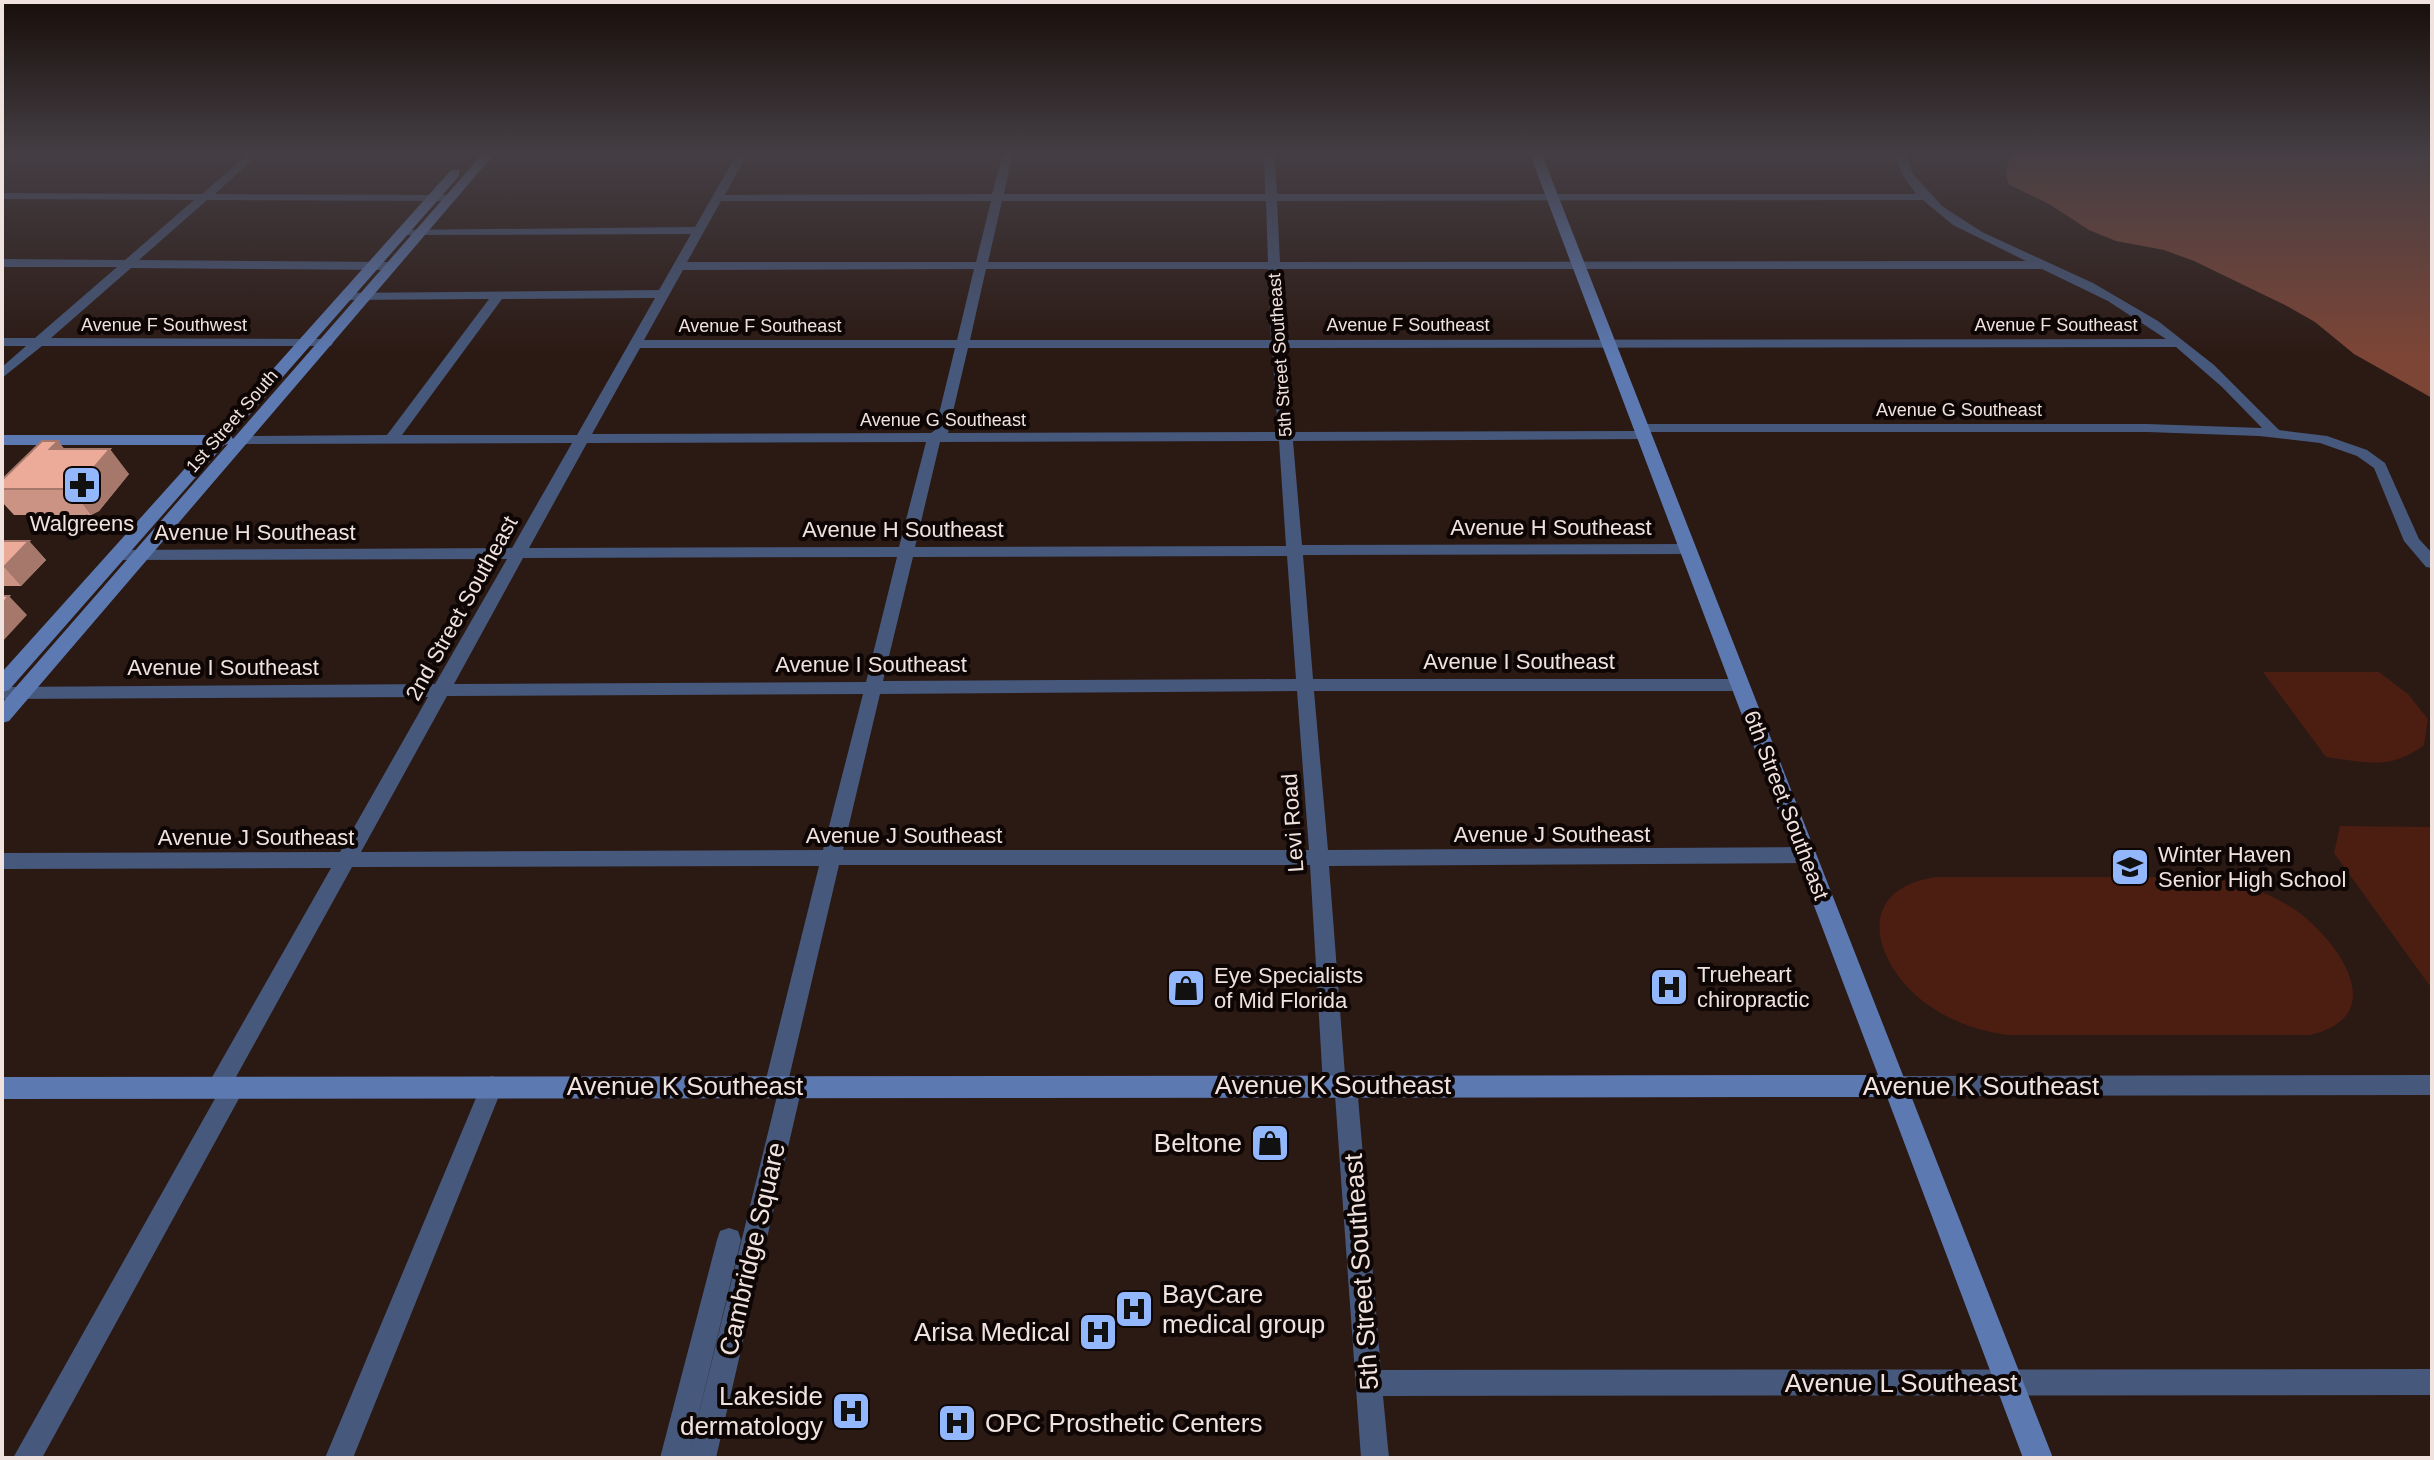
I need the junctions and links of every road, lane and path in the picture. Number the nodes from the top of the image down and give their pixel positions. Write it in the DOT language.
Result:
graph roads {
  1 [pos="178,220"];
  2 [pos="412,220"];
  3 [pos="431,220"];
  4 [pos="706,220"];
  5 [pos="993,220"];
  6 [pos="1273,220"];
  7 [pos="1562,220"];
  8 [pos="1958,220"];
  9 [pos="700,230"];
  10 [pos="402,232"];
  11 [pos="421,232"];
  12 [pos="2,263"];
  13 [pos="128,264"];
  14 [pos="1275,264"];
  15 [pos="1580,264"];
  16 [pos="982,265"];
  17 [pos="2045,265"];
  18 [pos="372,266"];
  19 [pos="392,266"];
  20 [pos="680,266"];
  21 [pos="664,294"];
  22 [pos="345,296"];
  23 [pos="366,296"];
  24 [pos="497,297"];
  25 [pos="2,342"];
  26 [pos="39,342"];
  27 [pos="326,343"];
  28 [pos="1278,343"];
  29 [pos="1609,343"];
  30 [pos="2181,343"];
  31 [pos="304,344"];
  32 [pos="636,344"];
  33 [pos="963,344"];
  34 [pos="2,374"];
  35 [pos="1643,432"];
  36 [pos="2276,435"];
  37 [pos="1285,436"];
  38 [pos="934,438"];
  39 [pos="581,439"];
  40 [pos="2,440"];
  41 [pos="218,440"];
  42 [pos="242,440"];
  43 [pos="391,440"];
  44 [pos="1688,549"];
  45 [pos="907,551"];
  46 [pos="517,552"];
  47 [pos="144,554"];
  48 [pos="1295,554"];
  49 [pos="118,555"];
  50 [pos="2432,563"];
  51 [pos="2,685"];
  52 [pos="1305,685"];
  53 [pos="1741,685"];
  54 [pos="873,688"];
  55 [pos="441,689"];
  56 [pos="22,692"];
  57 [pos="2,693"];
  58 [pos="2,716"];
  59 [pos="1806,855"];
  60 [pos="1319,858"];
  61 [pos="830,859"];
  62 [pos="2,861"];
  63 [pos="344,861"];
  64 [pos="1340,1085"];
  65 [pos="2432,1085"];
  66 [pos="227,1086"];
  67 [pos="492,1086"];
  68 [pos="1895,1086"];
  69 [pos="783,1087"];
  70 [pos="2,1088"];
  71 [pos="729,1240"];
  72 [pos="2009,1382"];
  73 [pos="2432,1382"];
  74 [pos="1370,1383"];
  75 [pos="27,1458"];
  76 [pos="339,1458"];
  77 [pos="674,1458"];
  78 [pos="702,1458"];
  79 [pos="1375,1458"];
  80 [pos="2038,1458"];
  1 -- 13 [label="street"];
  2 -- 10 [label="street, 1st Street South"];
  3 -- 11 [label="street, 1st Street South"];
  4 -- 9 [label="street, 2nd Street Southeast"];
  5 -- 16 [label="street, Cambridge Square"];
  6 -- 14 [label="street, 5th Street Southeast"];
  7 -- 15 [label="street, 6th Street Southeast"];
  8 -- 17 [label="street"];
  9 -- 11 [label="street"];
  9 -- 20 [label="street, 2nd Street Southeast"];
  10 -- 11 [label="street"];
  10 -- 18 [label="street, 1st Street South"];
  11 -- 19 [label="street, 1st Street South"];
  12 -- 13 [label="street"];
  13 -- 18 [label="street"];
  13 -- 26 [label="street"];
  14 -- 15 [label="street"];
  14 -- 16 [label="street"];
  14 -- 28 [label="street, 5th Street Southeast"];
  15 -- 17 [label="street"];
  15 -- 29 [label="street, 6th Street Southeast"];
  16 -- 20 [label="street"];
  16 -- 33 [label="street, Cambridge Square"];
  17 -- 30 [label="street"];
  18 -- 19 [label="street"];
  18 -- 22 [label="street, 1st Street South"];
  19 -- 23 [label="street, 1st Street South"];
  20 -- 21 [label="street, 2nd Street Southeast"];
  21 -- 24 [label="street"];
  21 -- 32 [label="street, 2nd Street Southeast"];
  22 -- 23 [label="street"];
  22 -- 31 [label="street, 1st Street South"];
  23 -- 24 [label="street"];
  23 -- 27 [label="street, 1st Street South"];
  24 -- 43 [label="street"];
  25 -- 26 [label="street, Avenue F Southwest"];
  26 -- 31 [label="street, Avenue F Southwest"];
  26 -- 34 [label="street"];
  27 -- 31 [label="street, Avenue F Southwest"];
  27 -- 42 [label="street, 1st Street South"];
  28 -- 29 [label="street, Avenue F Southeast"];
  28 -- 33 [label="street, Avenue F Southeast"];
  28 -- 37 [label="street, 5th Street Southeast"];
  29 -- 30 [label="street, Avenue F Southeast"];
  29 -- 35 [label="street, 6th Street Southeast"];
  30 -- 36 [label="street"];
  31 -- 41 [label="street, 1st Street South"];
  32 -- 33 [label="street, Avenue F Southeast"];
  32 -- 39 [label="street, 2nd Street Southeast"];
  33 -- 38 [label="street, Cambridge Square"];
  35 -- 36 [label="street, Avenue G Southeast"];
  35 -- 37 [label="street, Avenue G Southeast"];
  35 -- 44 [label="street, 6th Street Southeast"];
  36 -- 50 [label="street, Avenue G Southeast"];
  37 -- 38 [label="street, Avenue G Southeast"];
  37 -- 48 [label="street, 5th Street Southeast"];
  38 -- 39 [label="street, Avenue G Southeast"];
  38 -- 45 [label="street, Cambridge Square"];
  39 -- 43 [label="street, Avenue G Southeast"];
  39 -- 46 [label="street, 2nd Street Southeast"];
  40 -- 41 [label="street"];
  41 -- 42 [label="street"];
  41 -- 49 [label="street, 1st Street South"];
  42 -- 43 [label="street, Avenue G Southeast"];
  42 -- 47 [label="street, 1st Street South"];
  44 -- 48 [label="street, Avenue H Southeast"];
  44 -- 53 [label="street, 6th Street Southeast"];
  45 -- 46 [label="street, Avenue H Southeast"];
  45 -- 48 [label="street, Avenue H Southeast"];
  45 -- 54 [label="street, Cambridge Square"];
  46 -- 47 [label="street, Avenue H Southeast"];
  46 -- 55 [label="street, 2nd Street Southeast"];
  47 -- 49 [label="street, Avenue H Southeast"];
  47 -- 56 [label="street, 1st Street South"];
  48 -- 52 [label="street, Levi Road"];
  49 -- 51 [label="street, 1st Street South"];
  52 -- 53 [label="street, Avenue I Southeast"];
  52 -- 54 [label="street, Avenue I Southeast"];
  52 -- 60 [label="street, Levi Road"];
  53 -- 59 [label="street, 6th Street Southeast"];
  54 -- 55 [label="street, Avenue I Southeast"];
  54 -- 61 [label="street, Cambridge Square"];
  55 -- 56 [label="street, Avenue I Southeast"];
  55 -- 63 [label="street, 2nd Street Southeast"];
  56 -- 57 [label="street, Avenue I Southeast"];
  56 -- 58 [label="street, 1st Street South"];
  59 -- 60 [label="street, Avenue J Southeast"];
  59 -- 68 [label="street, 6th Street Southeast"];
  60 -- 61 [label="street, Avenue J Southeast"];
  60 -- 64 [label="street, Levi Road"];
  61 -- 63 [label="street, Avenue J Southeast"];
  61 -- 69 [label="street, Cambridge Square"];
  62 -- 63 [label="street, Avenue J Southeast"];
  63 -- 66 [label="street, 2nd Street Southeast"];
  64 -- 68 [label="street, Avenue K Southeast"];
  64 -- 69 [label="street, Avenue K Southeast"];
  64 -- 74 [label="street, 5th Street Southeast"];
  65 -- 68 [label="street, Avenue K Southeast"];
  66 -- 67 [label="street, Avenue K Southeast"];
  66 -- 70 [label="street, Avenue K Southeast"];
  66 -- 75 [label="street"];
  67 -- 69 [label="street, Avenue K Southeast"];
  67 -- 76 [label="street"];
  68 -- 72 [label="street, 6th Street Southeast"];
  69 -- 78 [label="street, Cambridge Square"];
  71 -- 77 [label="street"];
  72 -- 73 [label="street, Avenue L Southeast"];
  72 -- 74 [label="street, Avenue L Southeast"];
  72 -- 80 [label="street, 6th Street Southeast"];
  74 -- 79 [label="street, 5th Street Southeast"];
}
